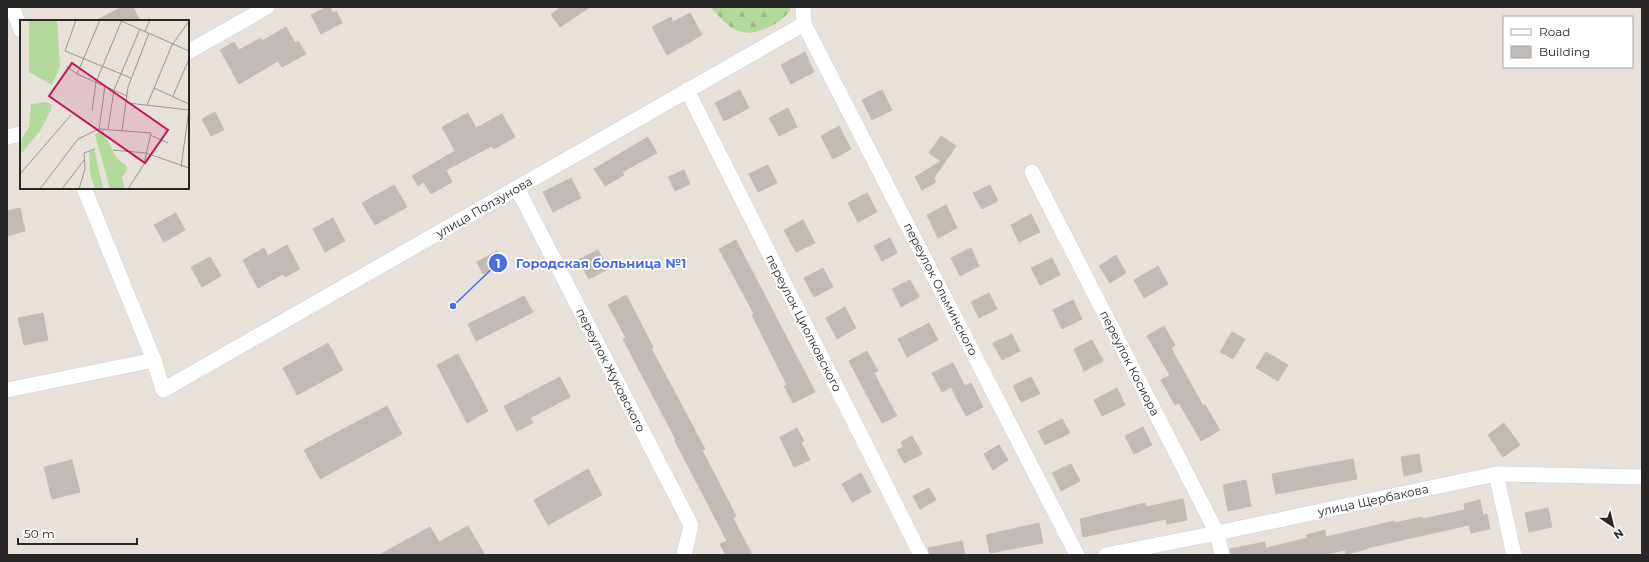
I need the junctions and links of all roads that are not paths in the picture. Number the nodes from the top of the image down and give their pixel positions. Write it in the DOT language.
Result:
graph roads {
  1 [pos="12,7"];
  2 [pos="267,7"];
  3 [pos="803,7"];
  4 [pos="804,24"];
  5 [pos="20,27"];
  6 [pos="189,51"];
  7 [pos="687,90"];
  8 [pos="20,134"];
  9 [pos="7,137"];
  10 [pos="1032,172"];
  11 [pos="517,188"];
  12 [pos="84,189"];
  13 [pos="154,360"];
  14 [pos="7,390"];
  15 [pos="1496,474"];
  16 [pos="1642,477"];
  17 [pos="1217,533"];
  18 [pos="684,555"];
  19 [pos="921,555"];
  20 [pos="1077,555"];
  21 [pos="1106,555"];
  22 [pos="1222,555"];
  23 [pos="1514,555"];
  1 -- 5 [label="street"];
  2 -- 6 [label="street"];
  3 -- 4 [label="street"];
  4 -- 7 [label="street, улица Ползунова"];
  4 -- 20 [label="street, переулок Ольминского"];
  7 -- 11 [label="street, улица Ползунова"];
  7 -- 19 [label="street, переулок Циолковского"];
  8 -- 9 [label="street"];
  10 -- 17 [label="street, переулок Косиора"];
  11 -- 13 [label="street, улица Ползунова"];
  11 -- 18 [label="street, переулок Жуковского"];
  12 -- 13 [label="street"];
  13 -- 14 [label="street"];
  15 -- 16 [label="street, улица Щербакова"];
  15 -- 17 [label="street, улица Щербакова"];
  15 -- 23 [label="street"];
  17 -- 21 [label="street, улица Щербакова"];
  17 -- 22 [label="street, переулок Косиора"];
}
